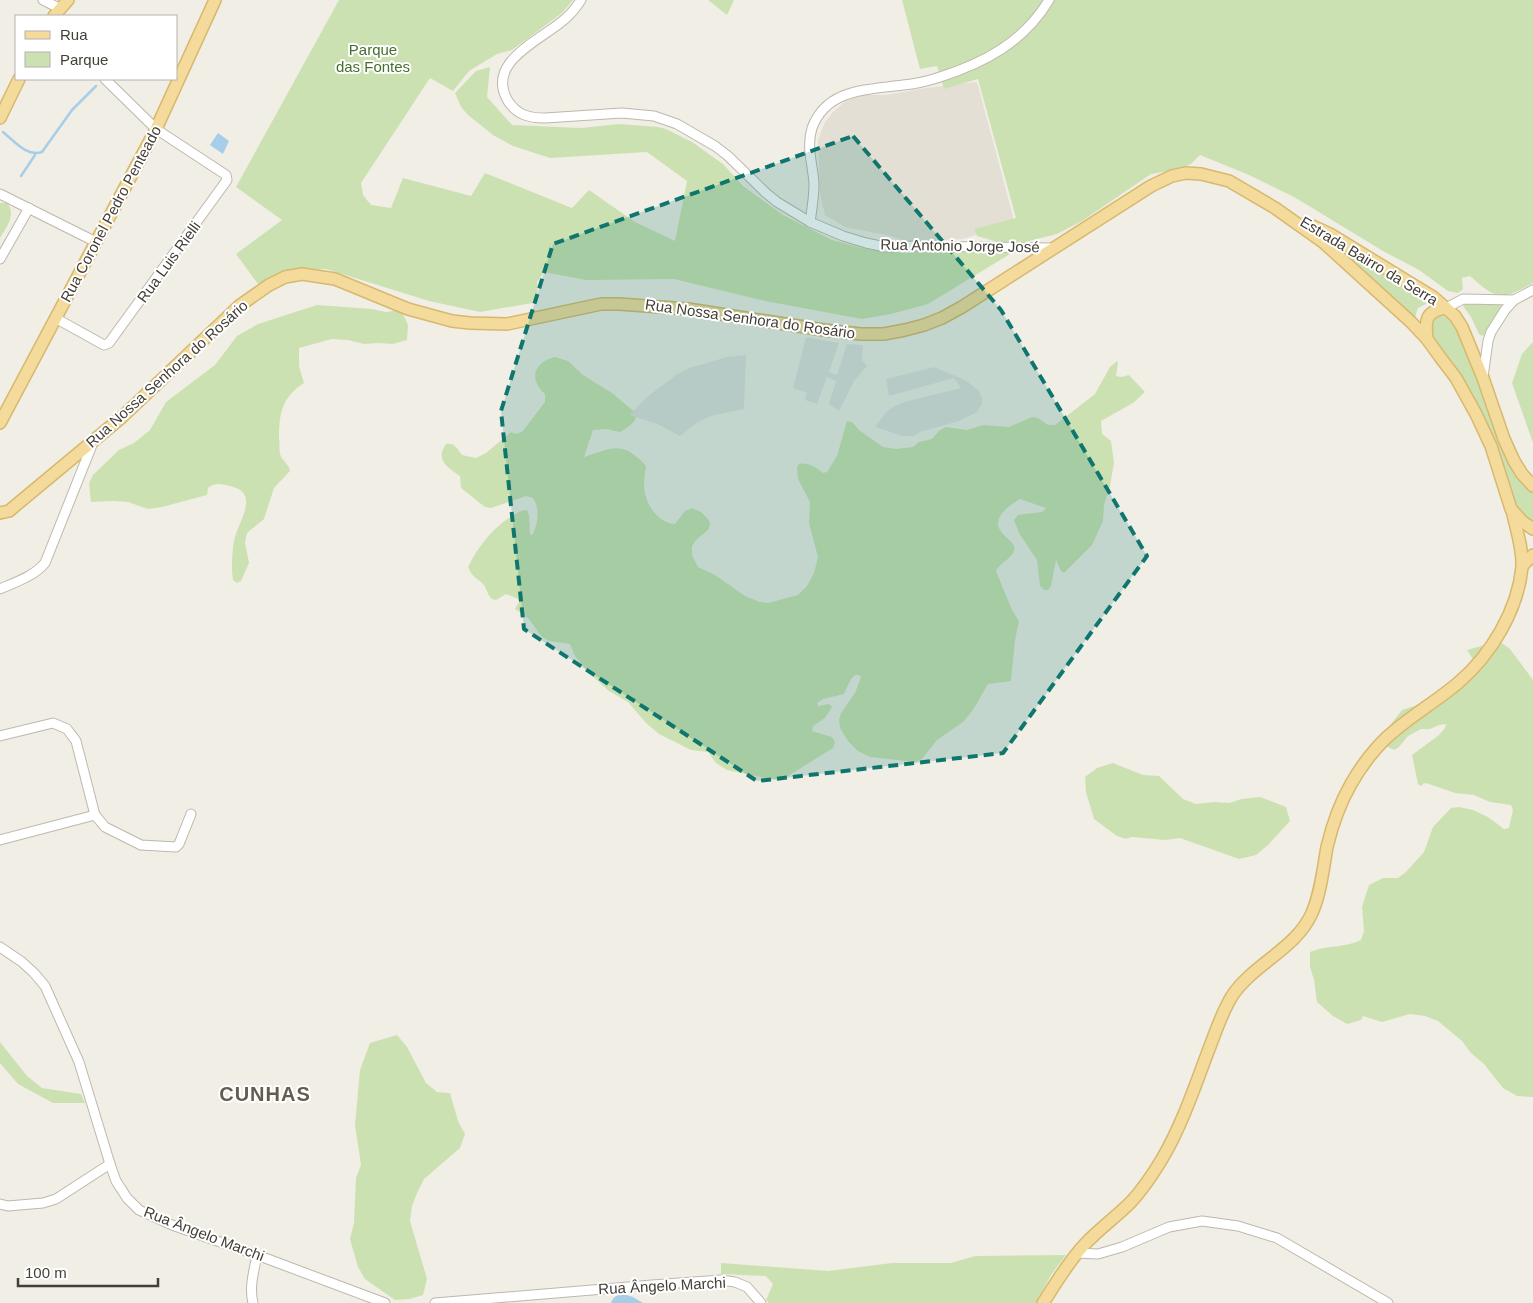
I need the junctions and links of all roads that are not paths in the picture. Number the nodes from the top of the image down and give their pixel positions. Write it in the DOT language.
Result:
graph roads {
  1 [pos="43,0"];
  2 [pos="215,0"];
  3 [pos="581,0"];
  4 [pos="1049,0"];
  5 [pos="61,8"];
  6 [pos="18,80"];
  7 [pos="106,80"];
  8 [pos="4,100"];
  9 [pos="0,118"];
  10 [pos="156,129"];
  11 [pos="0,194"];
  12 [pos="29,208"];
  13 [pos="1276,208"];
  14 [pos="810,222"];
  15 [pos="96,242"];
  16 [pos="1053,248"];
  17 [pos="0,259"];
  18 [pos="1533,290"];
  19 [pos="1514,300"];
  20 [pos="1446,308"];
  21 [pos="57,318"];
  22 [pos="1427,339"];
  23 [pos="1483,378"];
  24 [pos="0,423"];
  25 [pos="94,440"];
  26 [pos="1533,486"];
  27 [pos="1511,509"];
  28 [pos="0,513"];
  29 [pos="1533,529"];
  30 [pos="1533,555"];
  31 [pos="1522,566"];
  32 [pos="0,588"];
  33 [pos="0,736"];
  34 [pos="191,814"];
  35 [pos="95,815"];
  36 [pos="0,840"];
  37 [pos="0,947"];
  38 [pos="110,1164"];
  39 [pos="0,1204"];
  40 [pos="1077,1253"];
  41 [pos="257,1255"];
  42 [pos="253,1303"];
  43 [pos="385,1303"];
  44 [pos="435,1303"];
  45 [pos="761,1303"];
  46 [pos="1043,1303"];
  47 [pos="1388,1303"];
  1 -- 5 [label="street"];
  2 -- 10 [label="main road, Rua Coronel Pedro Penteado"];
  3 -- 14 [label="street, Rua Antonio Jorge José"];
  4 -- 14 [label="street"];
  6 -- 8 [label="main road"];
  7 -- 10 [label="street"];
  8 -- 9 [label="main road"];
  10 -- 15 [label="main road, Rua Coronel Pedro Penteado"];
  10 -- 21 [label="street, Rua Luis Rielli"];
  11 -- 12 [label="street"];
  12 -- 15 [label="street"];
  12 -- 17 [label="street"];
  13 -- 16 [label="main road, Rua Nossa Senhora do Rosário"];
  13 -- 20 [label="main road, Estrada Bairro da Serra"];
  13 -- 22 [label="main road, Estrada Bairro da Serra"];
  14 -- 16 [label="street, Rua Antonio Jorge José"];
  15 -- 21 [label="main road, Rua Coronel Pedro Penteado"];
  16 -- 25 [label="main road, Rua Nossa Senhora do Rosário"];
  18 -- 19 [label="street"];
  19 -- 20 [label="street"];
  19 -- 23 [label="street"];
  20 -- 22 [label="main road"];
  20 -- 23 [label="main road, Estrada Bairro da Serra"];
  21 -- 24 [label="main road, Rua Coronel Pedro Penteado"];
  22 -- 27 [label="main road, Estrada Bairro da Serra"];
  23 -- 26 [label="main road, Estrada Bairro da Serra"];
  25 -- 28 [label="main road, Rua Nossa Senhora do Rosário"];
  25 -- 32 [label="street"];
  27 -- 29 [label="main road, Estrada Bairro da Serra"];
  27 -- 31 [label="main road, Estrada Bairro da Serra"];
  30 -- 31 [label="main road"];
  31 -- 40 [label="main road, Estrada Bairro da Serra"];
  33 -- 35 [label="street"];
  34 -- 35 [label="street"];
  35 -- 36 [label="street"];
  37 -- 38 [label="street, Rua Ângelo Marchi"];
  38 -- 39 [label="street"];
  38 -- 41 [label="street, Rua Ângelo Marchi"];
  40 -- 46 [label="main road, Estrada Bairro da Serra"];
  40 -- 47 [label="street"];
  41 -- 42 [label="street"];
  41 -- 43 [label="street, Rua Ângelo Marchi"];
  44 -- 45 [label="street, Rua Ângelo Marchi"];
}
